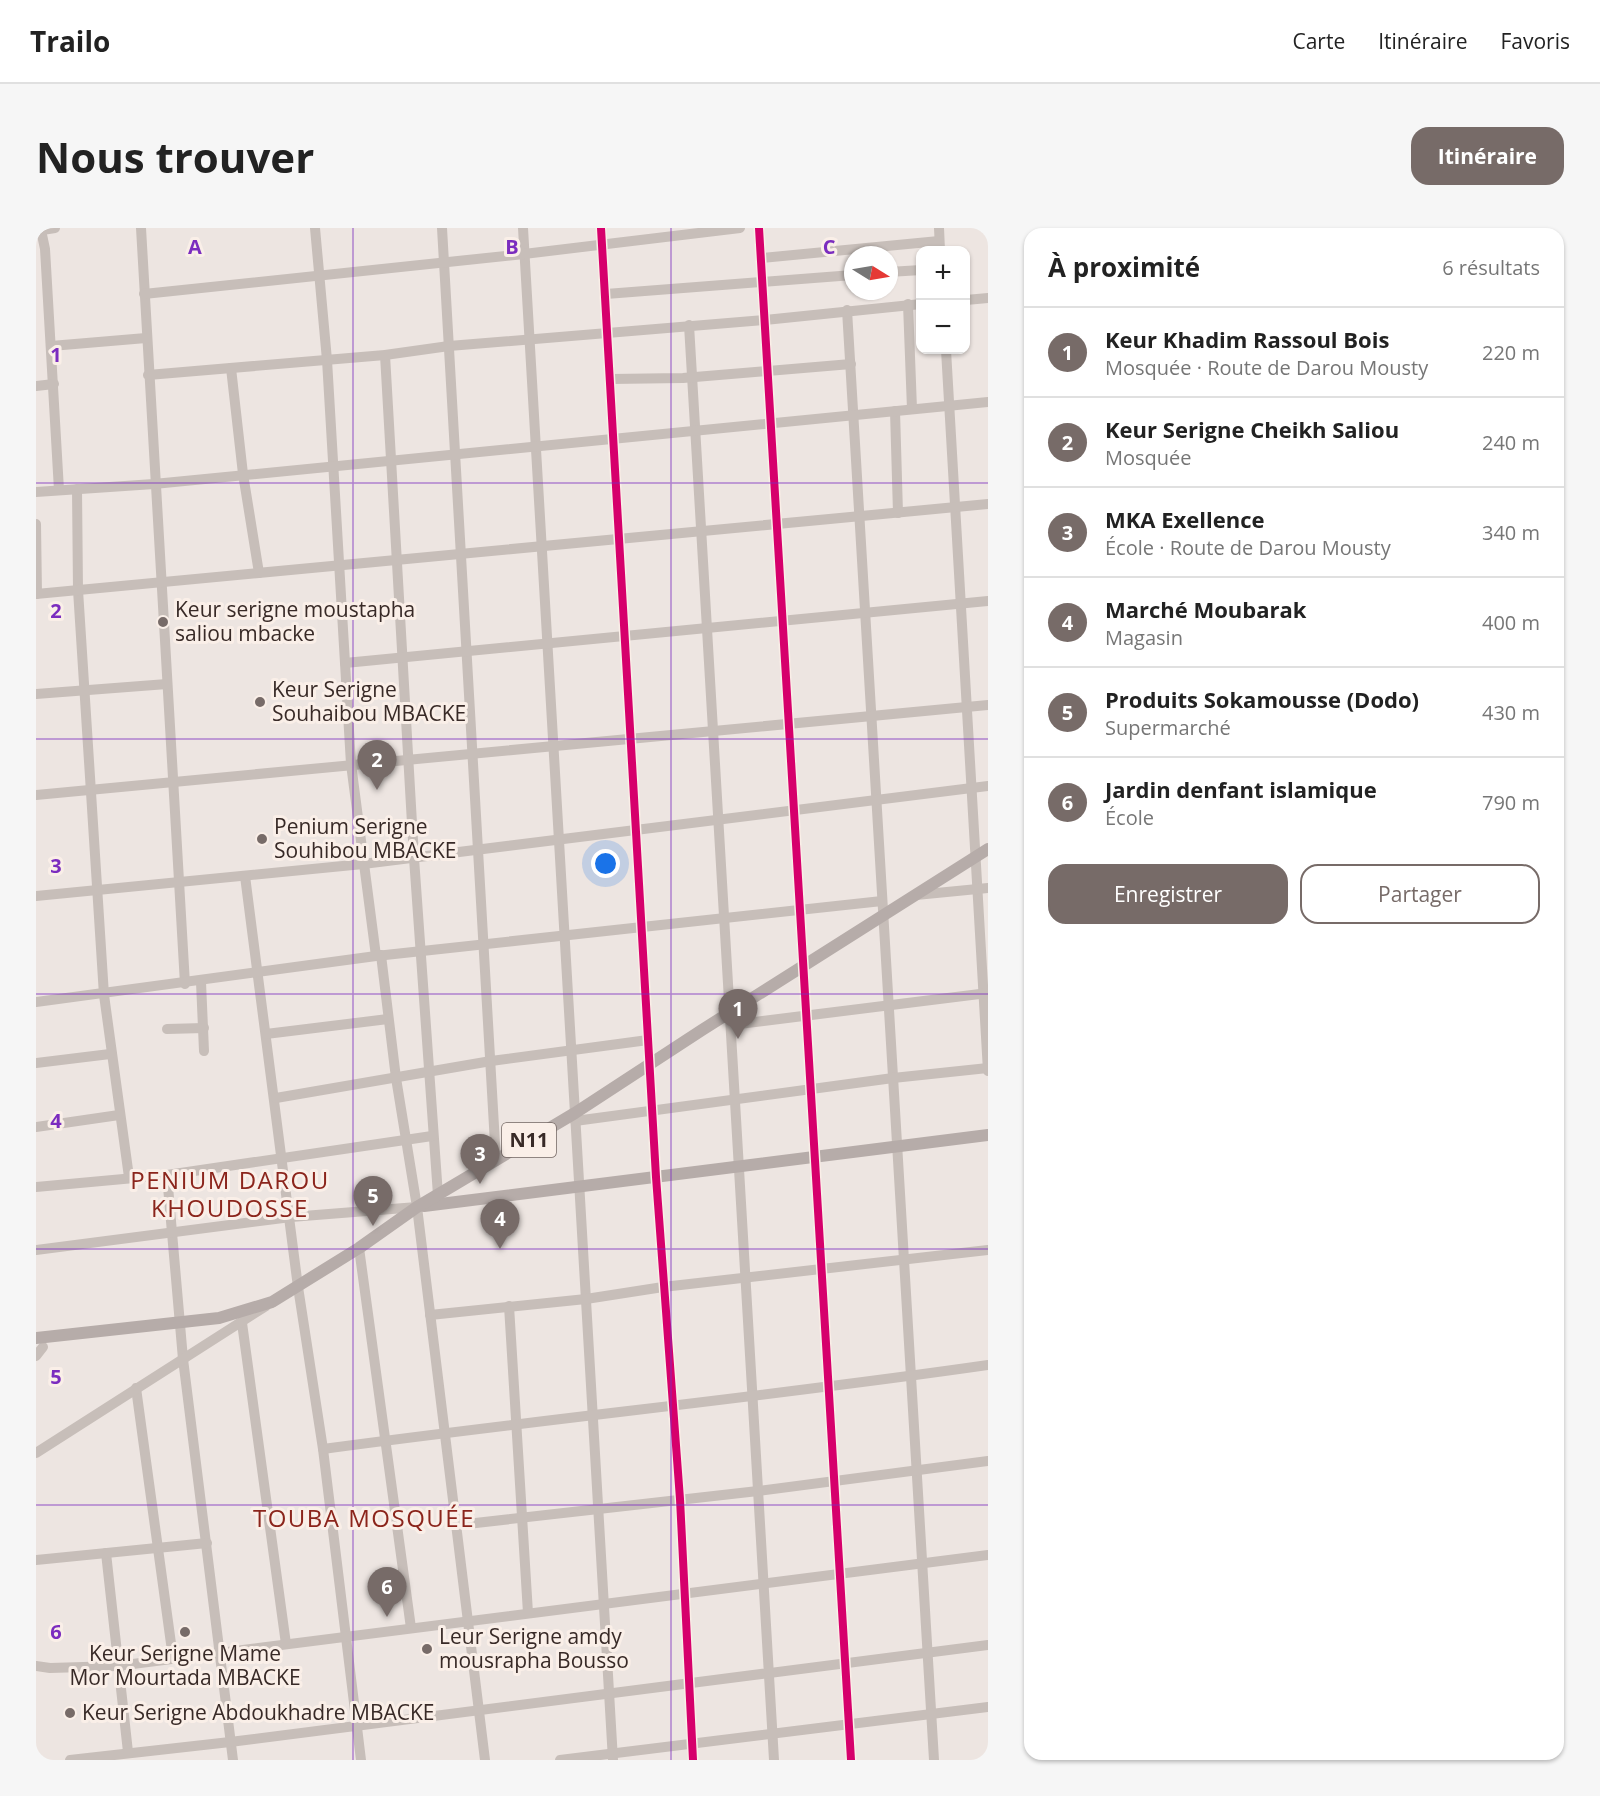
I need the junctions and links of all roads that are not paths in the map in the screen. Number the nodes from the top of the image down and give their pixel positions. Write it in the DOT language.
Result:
graph roads {
  1 [pos="55,228"];
  2 [pos="141,228"];
  3 [pos="315,228"];
  4 [pos="442,228"];
  5 [pos="523,228"];
  6 [pos="601,228"];
  7 [pos="740,228"];
  8 [pos="759,228"];
  9 [pos="939,228"];
  10 [pos="38,230"];
  11 [pos="690,231"];
  12 [pos="602,244"];
  13 [pos="940,246"];
  14 [pos="916,248"];
  15 [pos="524,254"];
  16 [pos="761,258"];
  17 [pos="444,260"];
  18 [pos="916,270"];
  19 [pos="898,271"];
  20 [pos="318,273"];
  21 [pos="844,276"];
  22 [pos="763,282"];
  23 [pos="144,294"];
  24 [pos="606,294"];
  25 [pos="988,298"];
  26 [pos="970,300"];
  27 [pos="916,303"];
  28 [pos="908,304"];
  29 [pos="847,310"];
  30 [pos="765,320"];
  31 [pos="689,325"];
  32 [pos="608,331"];
  33 [pos="146,338"];
  34 [pos="529,340"];
  35 [pos="51,346"];
  36 [pos="448,346"];
  37 [pos="946,354"];
  38 [pos="385,356"];
  39 [pos="327,360"];
  40 [pos="850,364"];
  41 [pos="231,368"];
  42 [pos="768,370"];
  43 [pos="148,375"];
  44 [pos="692,377"];
  45 [pos="611,379"];
  46 [pos="54,384"];
  47 [pos="36,386"];
  48 [pos="988,402"];
  49 [pos="949,406"];
  50 [pos="912,409"];
  51 [pos="895,411"];
  52 [pos="854,415"];
  53 [pos="771,423"];
  54 [pos="695,432"];
  55 [pos="615,438"];
  56 [pos="536,445"];
  57 [pos="455,453"];
  58 [pos="389,459"];
  59 [pos="332,466"];
  60 [pos="243,474"];
  61 [pos="154,484"];
  62 [pos="77,489"];
  63 [pos="59,490"];
  64 [pos="36,492"];
  65 [pos="988,504"];
  66 [pos="955,507"];
  67 [pos="898,513"];
  68 [pos="860,517"];
  69 [pos="36,524"];
  70 [pos="777,524"];
  71 [pos="701,531"];
  72 [pos="619,539"];
  73 [pos="542,546"];
  74 [pos="462,554"];
  75 [pos="396,560"];
  76 [pos="339,565"];
  77 [pos="258,573"];
  78 [pos="160,582"];
  79 [pos="78,590"];
  80 [pos="36,594"];
  81 [pos="988,601"];
  82 [pos="961,604"];
  83 [pos="865,612"];
  84 [pos="783,620"];
  85 [pos="707,627"];
  86 [pos="625,635"];
  87 [pos="547,643"];
  88 [pos="466,651"];
  89 [pos="402,657"];
  90 [pos="345,663"];
  91 [pos="167,684"];
  92 [pos="85,691"];
  93 [pos="36,694"];
  94 [pos="988,705"];
  95 [pos="967,707"];
  96 [pos="872,716"];
  97 [pos="789,724"];
  98 [pos="713,731"];
  99 [pos="633,738"];
  100 [pos="553,746"];
  101 [pos="472,753"];
  102 [pos="408,759"];
  103 [pos="351,764"];
  104 [pos="172,781"];
  105 [pos="988,786"];
  106 [pos="971,788"];
  107 [pos="92,789"];
  108 [pos="36,795"];
  109 [pos="876,800"];
  110 [pos="794,810"];
  111 [pos="718,820"];
  112 [pos="637,830"];
  113 [pos="559,840"];
  114 [pos="988,849"];
  115 [pos="476,850"];
  116 [pos="975,857"];
  117 [pos="414,858"];
  118 [pos="363,864"];
  119 [pos="245,876"];
  120 [pos="179,881"];
  121 [pos="983,888"];
  122 [pos="98,892"];
  123 [pos="36,896"];
  124 [pos="916,896"];
  125 [pos="882,900"];
  126 [pos="800,909"];
  127 [pos="884,916"];
  128 [pos="724,918"];
  129 [pos="641,927"];
  130 [pos="565,935"];
  131 [pos="483,944"];
  132 [pos="421,951"];
  133 [pos="379,956"];
  134 [pos="804,965"];
  135 [pos="258,974"];
  136 [pos="201,982"];
  137 [pos="185,984"];
  138 [pos="986,993"];
  139 [pos="104,995"];
  140 [pos="36,1002"];
  141 [pos="889,1005"];
  142 [pos="806,1015"];
  143 [pos="388,1019"];
  144 [pos="730,1019"];
  145 [pos="204,1028"];
  146 [pos="167,1029"];
  147 [pos="266,1034"];
  148 [pos="648,1040"];
  149 [pos="571,1049"];
  150 [pos="204,1051"];
  151 [pos="110,1054"];
  152 [pos="491,1061"];
  153 [pos="36,1063"];
  154 [pos="651,1063"];
  155 [pos="988,1069"];
  156 [pos="430,1071"];
  157 [pos="396,1078"];
  158 [pos="893,1078"];
  159 [pos="811,1090"];
  160 [pos="276,1098"];
  161 [pos="735,1100"];
  162 [pos="653,1111"];
  163 [pos="119,1115"];
  164 [pos="575,1117"];
  165 [pos="36,1127"];
  166 [pos="988,1135"];
  167 [pos="432,1136"];
  168 [pos="405,1141"];
  169 [pos="897,1146"];
  170 [pos="815,1156"];
  171 [pos="282,1159"];
  172 [pos="496,1161"];
  173 [pos="739,1165"];
  174 [pos="167,1175"];
  175 [pos="129,1177"];
  176 [pos="656,1177"];
  177 [pos="579,1185"];
  178 [pos="36,1187"];
  179 [pos="438,1195"];
  180 [pos="417,1207"];
  181 [pos="291,1217"];
  182 [pos="172,1232"];
  183 [pos="359,1248"];
  184 [pos="36,1250"];
  185 [pos="988,1250"];
  186 [pos="904,1262"];
  187 [pos="822,1270"];
  188 [pos="746,1278"];
  189 [pos="298,1287"];
  190 [pos="663,1287"];
  191 [pos="586,1299"];
  192 [pos="272,1302"];
  193 [pos="508,1306"];
  194 [pos="430,1315"];
  195 [pos="180,1321"];
  196 [pos="242,1323"];
  197 [pos="40,1342"];
  198 [pos="36,1356"];
  199 [pos="183,1359"];
  200 [pos="988,1365"];
  201 [pos="911,1376"];
  202 [pos="136,1388"];
  203 [pos="829,1388"];
  204 [pos="753,1397"];
  205 [pos="672,1407"];
  206 [pos="593,1414"];
  207 [pos="515,1424"];
  208 [pos="446,1433"];
  209 [pos="386,1441"];
  210 [pos="323,1449"];
  211 [pos="36,1453"];
  212 [pos="988,1461"];
  213 [pos="916,1469"];
  214 [pos="835,1481"];
  215 [pos="758,1491"];
  216 [pos="680,1499"];
  217 [pos="598,1509"];
  218 [pos="520,1517"];
  219 [pos="458,1525"];
  220 [pos="207,1542"];
  221 [pos="158,1549"];
  222 [pos="106,1553"];
  223 [pos="988,1555"];
  224 [pos="36,1560"];
  225 [pos="922,1563"];
  226 [pos="840,1574"];
  227 [pos="764,1584"];
  228 [pos="684,1594"];
  229 [pos="604,1606"];
  230 [pos="528,1613"];
  231 [pos="468,1620"];
  232 [pos="411,1628"];
  233 [pos="346,1637"];
  234 [pos="286,1644"];
  235 [pos="988,1645"];
  236 [pos="220,1652"];
  237 [pos="928,1653"];
  238 [pos="173,1658"];
  239 [pos="846,1664"];
  240 [pos="36,1666"];
  241 [pos="117,1666"];
  242 [pos="769,1673"];
  243 [pos="688,1684"];
  244 [pos="609,1694"];
  245 [pos="988,1707"];
  246 [pos="479,1710"];
  247 [pos="931,1714"];
  248 [pos="849,1724"];
  249 [pos="357,1726"];
  250 [pos="773,1733"];
  251 [pos="230,1742"];
  252 [pos="692,1744"];
  253 [pos="128,1752"];
  254 [pos="159,1754"];
  255 [pos="613,1757"];
  256 [pos="70,1760"];
  257 [pos="233,1760"];
  258 [pos="361,1760"];
  259 [pos="485,1760"];
  260 [pos="560,1760"];
  261 [pos="693,1760"];
  262 [pos="774,1760"];
  263 [pos="851,1760"];
  264 [pos="934,1760"];
  1 -- 10 [label="street"];
  2 -- 23 [label="street"];
  3 -- 20 [label="street"];
  4 -- 17 [label="street"];
  5 -- 15 [label="street"];
  6 -- 12 [label="street"];
  7 -- 11 [label="street"];
  8 -- 16 [label="street"];
  9 -- 13 [label="street"];
  10 -- 35 [label="street"];
  11 -- 12 [label="street"];
  12 -- 15 [label="street"];
  12 -- 24 [label="street"];
  14 -- 16 [label="street"];
  15 -- 17 [label="street"];
  15 -- 34 [label="street"];
  16 -- 22 [label="street"];
  17 -- 20 [label="street"];
  17 -- 36 [label="street"];
  18 -- 19 [label="street"];
  20 -- 23 [label="street"];
  20 -- 39 [label="street"];
  21 -- 22 [label="street"];
  22 -- 24 [label="street"];
  22 -- 30 [label="street"];
  23 -- 33 [label="street"];
  24 -- 32 [label="street"];
  25 -- 26 [label="street"];
  27 -- 28 [label="street"];
  28 -- 29 [label="street"];
  28 -- 50 [label="street"];
  29 -- 30 [label="street"];
  29 -- 40 [label="street"];
  30 -- 31 [label="street"];
  30 -- 42 [label="street"];
  31 -- 32 [label="street"];
  31 -- 44 [label="street"];
  32 -- 34 [label="street"];
  32 -- 45 [label="street"];
  33 -- 35 [label="street"];
  33 -- 43 [label="street"];
  34 -- 36 [label="street"];
  34 -- 56 [label="street"];
  35 -- 46 [label="street"];
  36 -- 38 [label="street"];
  36 -- 57 [label="street"];
  37 -- 49 [label="street"];
  38 -- 39 [label="street"];
  38 -- 58 [label="street"];
  39 -- 41 [label="street"];
  39 -- 59 [label="street"];
  40 -- 42 [label="street"];
  40 -- 52 [label="street"];
  41 -- 43 [label="street"];
  41 -- 60 [label="street"];
  42 -- 44 [label="street"];
  42 -- 53 [label="street"];
  43 -- 61 [label="street"];
  44 -- 45 [label="street"];
  44 -- 54 [label="street"];
  45 -- 55 [label="street"];
  46 -- 47 [label="street"];
  46 -- 63 [label="street"];
  48 -- 49 [label="street"];
  49 -- 50 [label="street"];
  49 -- 66 [label="street"];
  50 -- 51 [label="street"];
  51 -- 52 [label="street"];
  51 -- 67 [label="street"];
  52 -- 53 [label="street"];
  52 -- 68 [label="street"];
  53 -- 54 [label="street"];
  53 -- 70 [label="street"];
  54 -- 55 [label="street"];
  54 -- 71 [label="street"];
  55 -- 56 [label="street"];
  55 -- 72 [label="street"];
  56 -- 57 [label="street"];
  56 -- 73 [label="street"];
  57 -- 58 [label="street"];
  57 -- 74 [label="street"];
  58 -- 59 [label="street"];
  58 -- 75 [label="street"];
  59 -- 60 [label="street"];
  59 -- 76 [label="street"];
  60 -- 61 [label="street"];
  60 -- 77 [label="street"];
  61 -- 62 [label="street"];
  61 -- 78 [label="street"];
  62 -- 63 [label="street"];
  62 -- 79 [label="street"];
  63 -- 64 [label="street"];
  65 -- 66 [label="street"];
  66 -- 67 [label="street"];
  66 -- 82 [label="street"];
  67 -- 68 [label="street"];
  68 -- 70 [label="street"];
  68 -- 83 [label="street"];
  69 -- 80 [label="street"];
  70 -- 71 [label="street"];
  70 -- 84 [label="street"];
  71 -- 72 [label="street"];
  71 -- 85 [label="street"];
  72 -- 73 [label="street"];
  72 -- 86 [label="street"];
  73 -- 74 [label="street"];
  73 -- 87 [label="street"];
  74 -- 75 [label="street"];
  74 -- 88 [label="street"];
  75 -- 76 [label="street"];
  75 -- 89 [label="street"];
  76 -- 77 [label="street"];
  76 -- 90 [label="street"];
  77 -- 78 [label="street"];
  78 -- 79 [label="street"];
  78 -- 91 [label="street"];
  79 -- 80 [label="street"];
  79 -- 92 [label="street"];
  81 -- 82 [label="street"];
  82 -- 83 [label="street"];
  82 -- 95 [label="street"];
  83 -- 84 [label="street"];
  83 -- 96 [label="street"];
  84 -- 85 [label="street"];
  84 -- 97 [label="street"];
  85 -- 86 [label="street"];
  85 -- 98 [label="street"];
  86 -- 87 [label="street"];
  86 -- 99 [label="street"];
  87 -- 88 [label="street"];
  87 -- 100 [label="street"];
  88 -- 89 [label="street"];
  88 -- 101 [label="street"];
  89 -- 90 [label="street"];
  89 -- 102 [label="street"];
  90 -- 103 [label="street"];
  91 -- 92 [label="street"];
  91 -- 104 [label="street"];
  92 -- 93 [label="street"];
  92 -- 107 [label="street"];
  94 -- 95 [label="street"];
  95 -- 96 [label="street"];
  95 -- 106 [label="street"];
  96 -- 97 [label="street"];
  96 -- 109 [label="street"];
  97 -- 98 [label="street"];
  97 -- 110 [label="street"];
  98 -- 99 [label="street"];
  98 -- 111 [label="street"];
  99 -- 100 [label="street"];
  99 -- 112 [label="street"];
  100 -- 101 [label="street"];
  100 -- 113 [label="street"];
  101 -- 102 [label="street"];
  101 -- 115 [label="street"];
  102 -- 103 [label="street"];
  102 -- 117 [label="street"];
  103 -- 104 [label="street"];
  103 -- 118 [label="street"];
  104 -- 107 [label="street"];
  104 -- 120 [label="street"];
  105 -- 106 [label="street"];
  106 -- 109 [label="street"];
  106 -- 116 [label="street"];
  107 -- 108 [label="street"];
  107 -- 122 [label="street"];
  109 -- 110 [label="street"];
  109 -- 125 [label="street"];
  110 -- 111 [label="street"];
  110 -- 126 [label="street"];
  111 -- 112 [label="street"];
  111 -- 128 [label="street"];
  112 -- 113 [label="street"];
  112 -- 129 [label="street"];
  113 -- 115 [label="street"];
  113 -- 130 [label="street"];
  114 -- 116 [label="main road, N11"];
  115 -- 117 [label="street"];
  115 -- 131 [label="street"];
  116 -- 121 [label="street"];
  116 -- 124 [label="main road, N11"];
  117 -- 118 [label="street"];
  117 -- 132 [label="street"];
  118 -- 119 [label="street"];
  118 -- 133 [label="street"];
  119 -- 120 [label="street"];
  119 -- 135 [label="street"];
  120 -- 122 [label="street"];
  120 -- 137 [label="street"];
  121 -- 124 [label="street"];
  121 -- 138 [label="street"];
  122 -- 123 [label="street"];
  122 -- 139 [label="street"];
  124 -- 127 [label="main road, N11"];
  125 -- 126 [label="street"];
  125 -- 127 [label="street"];
  126 -- 128 [label="street"];
  126 -- 134 [label="street"];
  127 -- 134 [label="main road, N11"];
  127 -- 141 [label="street"];
  128 -- 129 [label="street"];
  128 -- 144 [label="street"];
  129 -- 130 [label="street"];
  129 -- 148 [label="street"];
  130 -- 131 [label="street"];
  130 -- 149 [label="street"];
  131 -- 132 [label="street"];
  131 -- 152 [label="street"];
  132 -- 133 [label="street"];
  132 -- 156 [label="street"];
  133 -- 135 [label="street"];
  133 -- 143 [label="street"];
  134 -- 142 [label="street"];
  134 -- 144 [label="main road, N11"];
  135 -- 136 [label="street"];
  135 -- 147 [label="street"];
  136 -- 137 [label="street"];
  136 -- 145 [label="street"];
  137 -- 139 [label="street"];
  138 -- 141 [label="street"];
  138 -- 155 [label="street"];
  139 -- 140 [label="street"];
  139 -- 151 [label="street"];
  141 -- 142 [label="street"];
  141 -- 158 [label="street"];
  142 -- 144 [label="street"];
  142 -- 159 [label="street"];
  143 -- 147 [label="street"];
  143 -- 157 [label="street"];
  144 -- 154 [label="main road, N11"];
  144 -- 161 [label="street"];
  145 -- 146 [label="street"];
  145 -- 150 [label="street"];
  147 -- 160 [label="street"];
  148 -- 149 [label="street"];
  148 -- 154 [label="street"];
  149 -- 152 [label="street"];
  149 -- 164 [label="street"];
  151 -- 153 [label="street"];
  151 -- 163 [label="street"];
  152 -- 156 [label="street"];
  152 -- 172 [label="street"];
  154 -- 162 [label="street"];
  154 -- 164 [label="main road, N11"];
  155 -- 158 [label="street"];
  156 -- 157 [label="street"];
  156 -- 167 [label="street"];
  157 -- 160 [label="street"];
  157 -- 168 [label="street"];
  158 -- 159 [label="street"];
  158 -- 169 [label="street"];
  159 -- 161 [label="street"];
  159 -- 170 [label="street"];
  160 -- 171 [label="street"];
  161 -- 162 [label="street"];
  161 -- 173 [label="street"];
  162 -- 164 [label="street"];
  162 -- 176 [label="street"];
  163 -- 165 [label="street"];
  163 -- 175 [label="street"];
  164 -- 172 [label="main road, N11"];
  164 -- 177 [label="street"];
  166 -- 169 [label="main road"];
  167 -- 168 [label="street"];
  167 -- 179 [label="street"];
  168 -- 171 [label="street"];
  168 -- 180 [label="street"];
  169 -- 170 [label="main road"];
  169 -- 186 [label="street"];
  170 -- 173 [label="main road"];
  170 -- 187 [label="street"];
  171 -- 174 [label="street"];
  171 -- 181 [label="street"];
  172 -- 179 [label="main road, N11"];
  173 -- 176 [label="main road"];
  173 -- 188 [label="street"];
  174 -- 175 [label="street"];
  174 -- 182 [label="street"];
  175 -- 178 [label="street"];
  176 -- 177 [label="main road"];
  176 -- 190 [label="street"];
  177 -- 180 [label="main road"];
  177 -- 191 [label="street"];
  179 -- 180 [label="main road, N11"];
  180 -- 181 [label="street"];
  180 -- 183 [label="main road, N11"];
  180 -- 194 [label="street"];
  181 -- 182 [label="street"];
  181 -- 189 [label="street"];
  182 -- 184 [label="street"];
  182 -- 195 [label="street"];
  183 -- 189 [label="main road, N11"];
  183 -- 209 [label="street"];
  185 -- 186 [label="street"];
  186 -- 187 [label="street"];
  186 -- 201 [label="street"];
  187 -- 188 [label="street"];
  187 -- 203 [label="street"];
  188 -- 190 [label="street"];
  188 -- 204 [label="street"];
  189 -- 192 [label="main road, N11"];
  189 -- 210 [label="street"];
  190 -- 191 [label="street"];
  190 -- 205 [label="street"];
  191 -- 193 [label="street"];
  191 -- 206 [label="street"];
  192 -- 195 [label="main road, N11"];
  192 -- 196 [label="street"];
  193 -- 194 [label="street"];
  193 -- 207 [label="street"];
  194 -- 208 [label="street"];
  195 -- 197 [label="main road, N11"];
  195 -- 199 [label="street"];
  196 -- 199 [label="street"];
  196 -- 234 [label="street"];
  197 -- 198 [label="street"];
  199 -- 202 [label="street"];
  199 -- 220 [label="street"];
  200 -- 201 [label="street"];
  201 -- 203 [label="street"];
  201 -- 213 [label="street"];
  202 -- 211 [label="street"];
  202 -- 221 [label="street"];
  203 -- 204 [label="street"];
  203 -- 214 [label="street"];
  204 -- 205 [label="street"];
  204 -- 215 [label="street"];
  205 -- 206 [label="street"];
  205 -- 216 [label="street"];
  206 -- 207 [label="street"];
  206 -- 217 [label="street"];
  207 -- 208 [label="street"];
  207 -- 218 [label="street"];
  208 -- 209 [label="street"];
  208 -- 219 [label="street"];
  209 -- 210 [label="street"];
  209 -- 232 [label="street"];
  210 -- 233 [label="street"];
  212 -- 213 [label="street"];
  213 -- 214 [label="street"];
  213 -- 225 [label="street"];
  214 -- 215 [label="street"];
  214 -- 226 [label="street"];
  215 -- 216 [label="street"];
  215 -- 227 [label="street"];
  216 -- 217 [label="street"];
  216 -- 228 [label="street"];
  217 -- 218 [label="street"];
  217 -- 229 [label="street"];
  218 -- 219 [label="street"];
  218 -- 230 [label="street"];
  219 -- 231 [label="street"];
  220 -- 221 [label="street"];
  220 -- 236 [label="street"];
  221 -- 222 [label="street"];
  221 -- 238 [label="street"];
  222 -- 224 [label="street"];
  222 -- 241 [label="street"];
  223 -- 225 [label="street"];
  225 -- 226 [label="street"];
  225 -- 237 [label="street"];
  226 -- 227 [label="street"];
  226 -- 239 [label="street"];
  227 -- 228 [label="street"];
  227 -- 242 [label="street"];
  228 -- 229 [label="street"];
  228 -- 243 [label="street"];
  229 -- 230 [label="street"];
  229 -- 244 [label="street"];
  230 -- 231 [label="street"];
  231 -- 232 [label="street"];
  231 -- 246 [label="street"];
  232 -- 233 [label="street"];
  233 -- 234 [label="street"];
  233 -- 249 [label="street"];
  234 -- 236 [label="street"];
  235 -- 237 [label="street"];
  236 -- 238 [label="street"];
  236 -- 251 [label="street"];
  237 -- 239 [label="street"];
  237 -- 247 [label="street"];
  238 -- 241 [label="street"];
  239 -- 242 [label="street"];
  239 -- 248 [label="street"];
  240 -- 241 [label="street"];
  241 -- 253 [label="street"];
  242 -- 243 [label="street"];
  242 -- 250 [label="street"];
  243 -- 244 [label="street"];
  243 -- 252 [label="street"];
  244 -- 246 [label="street"];
  244 -- 255 [label="street"];
  245 -- 247 [label="street"];
  246 -- 249 [label="street"];
  246 -- 259 [label="street"];
  247 -- 248 [label="street"];
  247 -- 264 [label="street"];
  248 -- 250 [label="street"];
  248 -- 263 [label="street"];
  249 -- 251 [label="street"];
  249 -- 258 [label="street"];
  250 -- 252 [label="street"];
  250 -- 262 [label="street"];
  251 -- 254 [label="street"];
  251 -- 257 [label="street"];
  252 -- 255 [label="street"];
  252 -- 261 [label="street"];
  253 -- 254 [label="street"];
  253 -- 256 [label="street"];
  255 -- 260 [label="street"];
}
